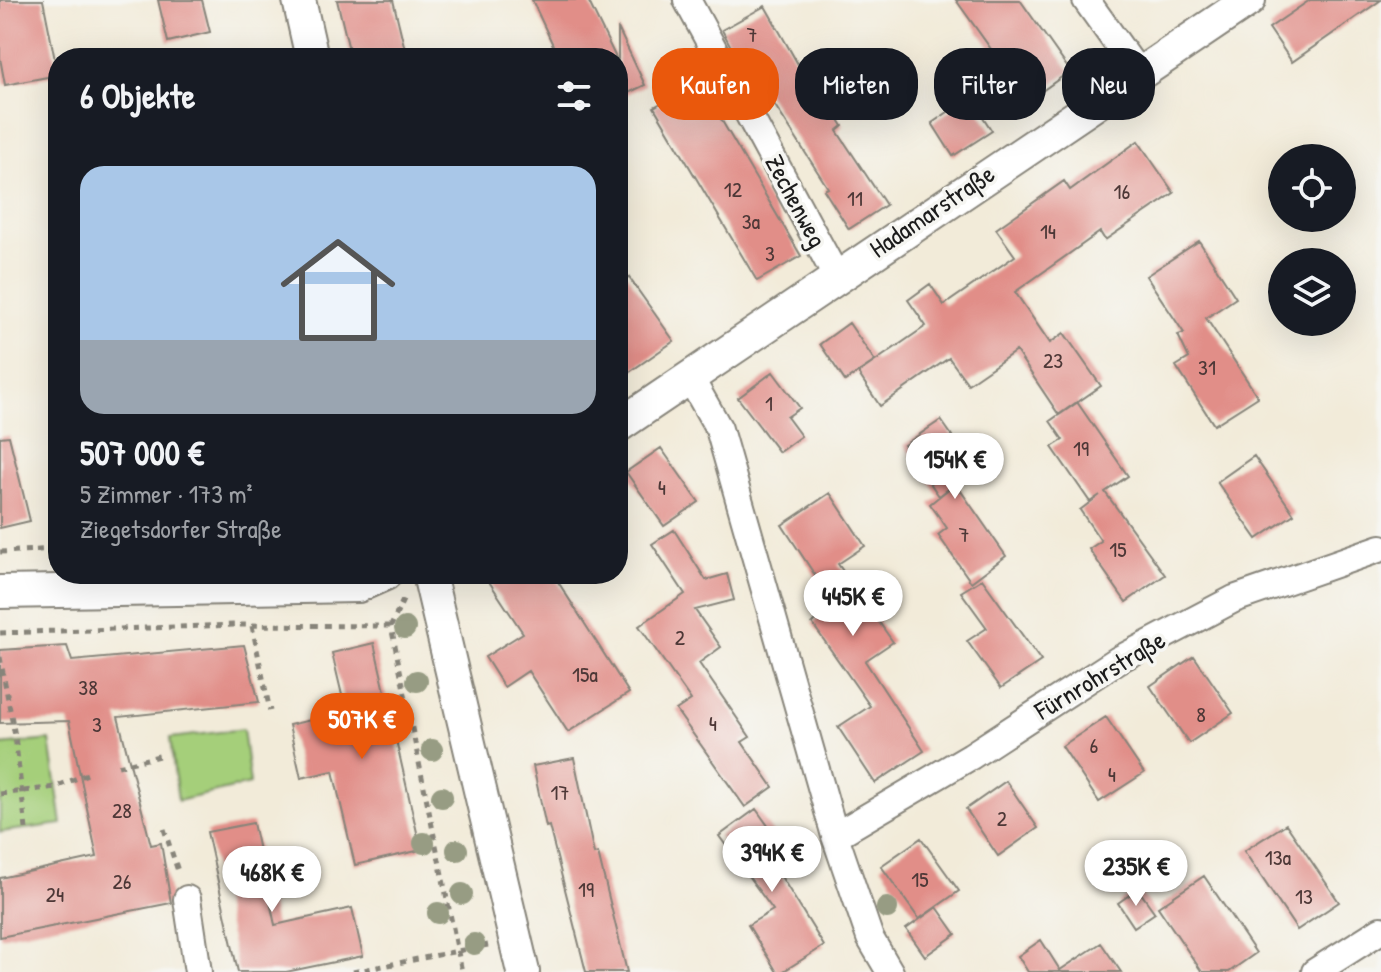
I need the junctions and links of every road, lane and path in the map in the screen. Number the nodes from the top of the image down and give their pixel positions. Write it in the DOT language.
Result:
graph roads {
  1 [pos="299,0"];
  2 [pos="687,0"];
  3 [pos="1086,0"];
  4 [pos="1249,0"];
  5 [pos="310,48"];
  6 [pos="1120,48"];
  7 [pos="1155,63"];
  8 [pos="1070,120"];
  9 [pos="836,276"];
  10 [pos="689,376"];
  11 [pos="628,419"];
  12 [pos="1381,548"];
  13 [pos="48,550"];
  14 [pos="0,552"];
  15 [pos="362,584"];
  16 [pos="431,584"];
  17 [pos="244,586"];
  18 [pos="0,592"];
  19 [pos="252,626"];
  20 [pos="0,633"];
  21 [pos="0,657"];
  22 [pos="270,711"];
  23 [pos="159,756"];
  24 [pos="118,766"];
  25 [pos="90,773"];
  26 [pos="23,791"];
  27 [pos="0,794"];
  28 [pos="26,829"];
  29 [pos="164,829"];
  30 [pos="835,836"];
  31 [pos="187,899"];
  32 [pos="1381,930"];
  33 [pos="516,939"];
  34 [pos="457,951"];
  35 [pos="198,972"];
  36 [pos="353,972"];
  37 [pos="462,972"];
  38 [pos="523,972"];
  39 [pos="890,972"];
  40 [pos="1315,972"];
  1 -- 5 [label="street"];
  2 -- 9 [label="street, Zechenweg"];
  3 -- 6 [label="street"];
  4 -- 7 [label="street, Hadamarstraße"];
  8 -- 9 [label="street, Hadamarstraße"];
  9 -- 10 [label="street, Hadamarstraße"];
  10 -- 11 [label="street, Hadamarstraße"];
  10 -- 30 [label="street"];
  12 -- 30 [label="street, Fürnrohrstraße"];
  13 -- 14 [label="path"];
  15 -- 17 [label="street"];
  16 -- 33 [label="street"];
  17 -- 18 [label="street"];
  17 -- 19 [label="path"];
  19 -- 20 [label="path"];
  19 -- 22 [label="path"];
  19 -- 34 [label="path"];
  21 -- 26 [label="path"];
  23 -- 24 [label="path"];
  25 -- 26 [label="path"];
  26 -- 27 [label="path"];
  26 -- 28 [label="path"];
  29 -- 31 [label="path"];
  30 -- 39 [label="street"];
  31 -- 35 [label="street"];
  32 -- 40 [label="street"];
  33 -- 34 [label="path"];
  33 -- 38 [label="street"];
  34 -- 36 [label="path"];
  34 -- 37 [label="path"];
}
